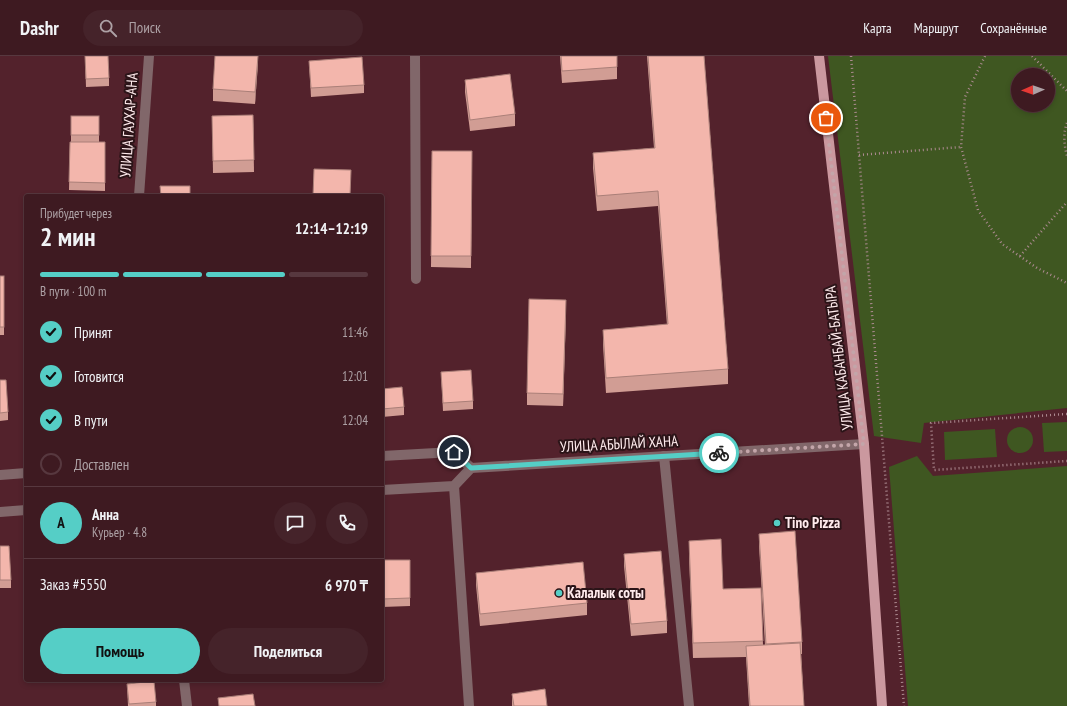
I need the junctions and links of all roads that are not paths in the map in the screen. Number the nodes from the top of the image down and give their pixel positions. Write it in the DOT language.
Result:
graph roads {
  1 [pos="149,56"];
  2 [pos="415,56"];
  3 [pos="819,56"];
  4 [pos="139,194"];
  5 [pos="416,279"];
  6 [pos="864,444"];
  7 [pos="384,456"];
  8 [pos="664,456"];
  9 [pos="471,468"];
  10 [pos="24,474"];
  11 [pos="0,475"];
  12 [pos="454,486"];
  13 [pos="384,490"];
  14 [pos="24,510"];
  15 [pos="0,512"];
  16 [pos="184,682"];
  17 [pos="187,706"];
  18 [pos="470,706"];
  19 [pos="689,706"];
  20 [pos="882,706"];
  1 -- 4 [label="street, УЛИЦА ГАУХАР-АНА"];
  2 -- 5 [label="street"];
  3 -- 6 [label="main road, УЛИЦА КАБАНБАЙ-БАТЫРА"];
  6 -- 8 [label="street, УЛИЦА АБЫЛАЙ ХАНА"];
  6 -- 20 [label="main road, УЛИЦА КАБАНБАЙ-БАТЫРА"];
  7 -- 9 [label="street"];
  8 -- 9 [label="street, УЛИЦА АБЫЛАЙ ХАНА"];
  8 -- 19 [label="street"];
  9 -- 12 [label="street"];
  10 -- 11 [label="street"];
  12 -- 13 [label="street"];
  12 -- 18 [label="street"];
  14 -- 15 [label="street"];
  16 -- 17 [label="street"];
}
